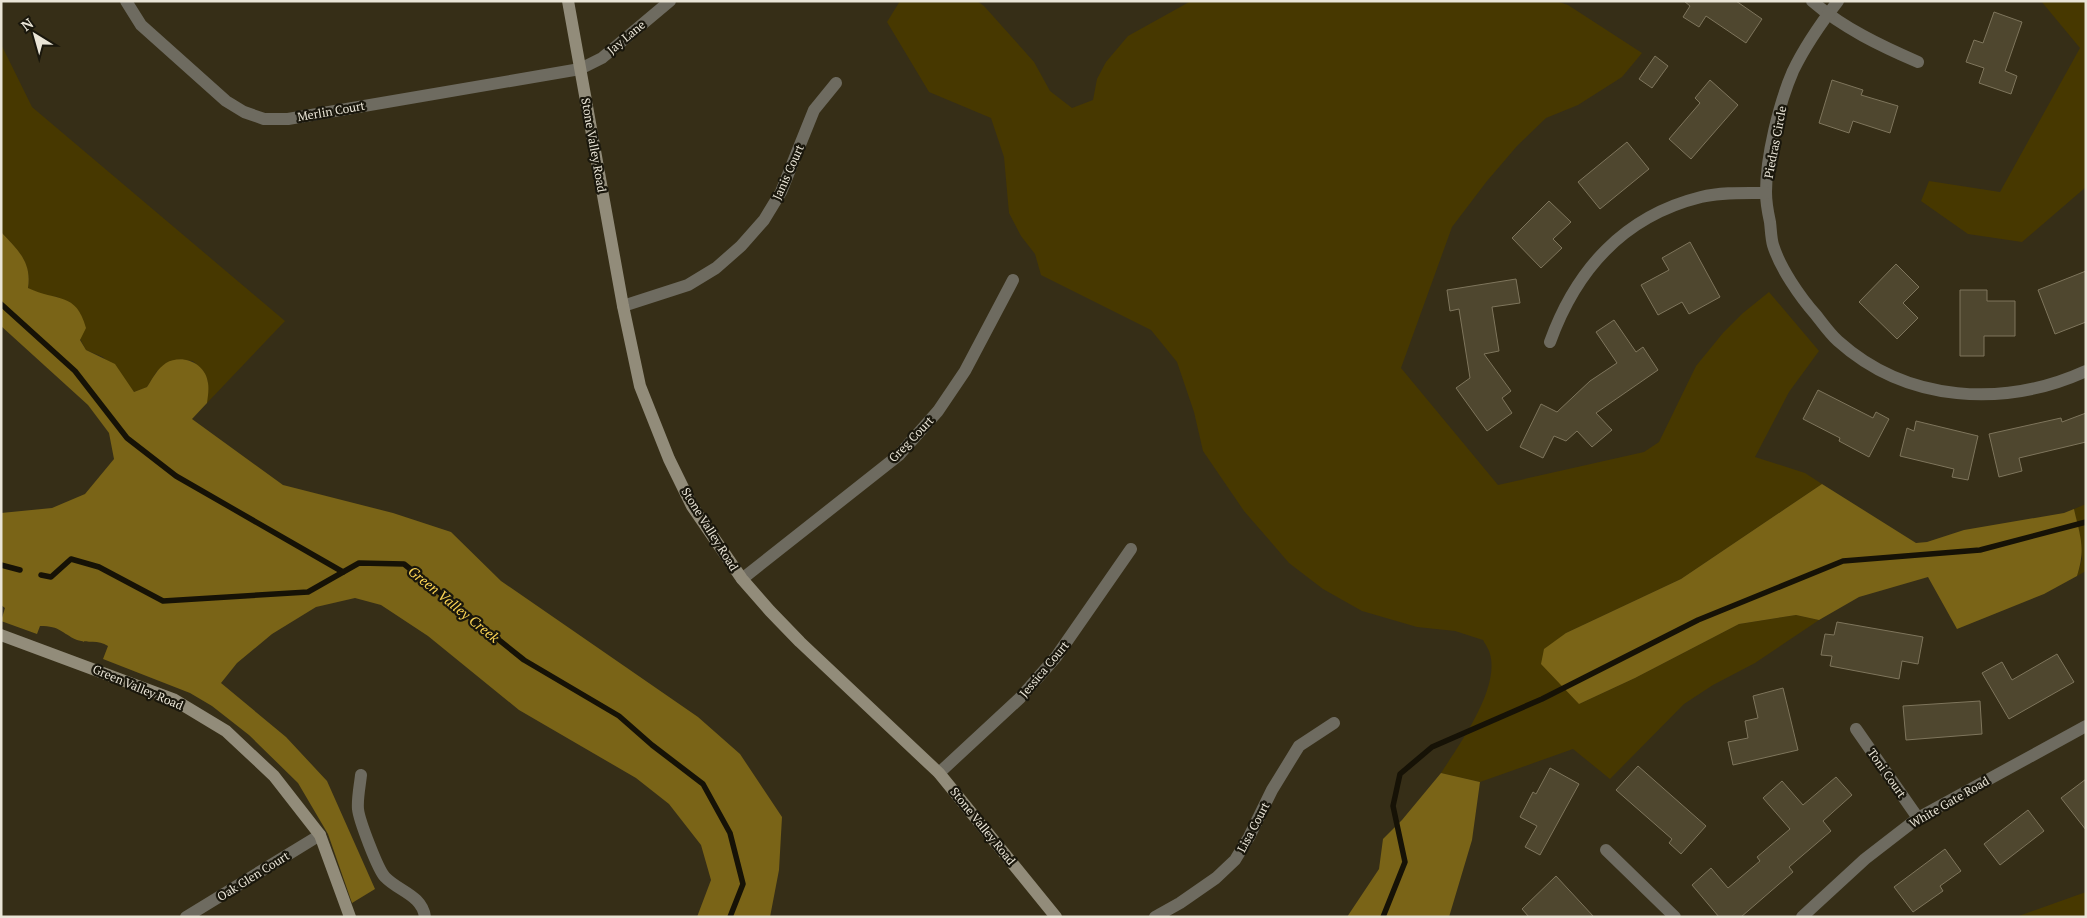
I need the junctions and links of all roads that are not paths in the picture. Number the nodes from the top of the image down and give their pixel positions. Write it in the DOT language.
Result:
graph roads {
  1 [pos="126,1"];
  2 [pos="568,1"];
  3 [pos="670,1"];
  4 [pos="1812,1"];
  5 [pos="1838,1"];
  6 [pos="1828,15"];
  7 [pos="1918,62"];
  8 [pos="580,69"];
  9 [pos="836,83"];
  10 [pos="1766,193"];
  11 [pos="1013,280"];
  12 [pos="623,306"];
  13 [pos="1550,342"];
  14 [pos="2086,370"];
  15 [pos="1131,549"];
  16 [pos="742,579"];
  17 [pos="1,635"];
  18 [pos="1334,723"];
  19 [pos="2086,726"];
  20 [pos="1856,729"];
  21 [pos="939,772"];
  22 [pos="362,775"];
  23 [pos="1918,818"];
  24 [pos="320,835"];
  25 [pos="1606,850"];
  26 [pos="186,917"];
  27 [pos="350,917"];
  28 [pos="425,917"];
  29 [pos="1056,917"];
  30 [pos="1156,917"];
  31 [pos="1675,917"];
  32 [pos="1802,917"];
  1 -- 8 [label="street, Merlin Court"];
  2 -- 8 [label="street, Stone Valley Road"];
  3 -- 8 [label="street, Jay Lane"];
  4 -- 6 [label="street"];
  5 -- 6 [label="street, Piedras Circle"];
  6 -- 7 [label="street"];
  6 -- 10 [label="street, Piedras Circle"];
  8 -- 12 [label="street, Stone Valley Road"];
  9 -- 12 [label="street, Janis Court"];
  10 -- 13 [label="street"];
  10 -- 14 [label="street, Piedras Circle"];
  11 -- 16 [label="street, Greg Court"];
  12 -- 16 [label="street, Stone Valley Road"];
  15 -- 21 [label="street, Jessica Court"];
  16 -- 21 [label="street, Stone Valley Road"];
  17 -- 24 [label="street, Green Valley Road"];
  18 -- 30 [label="street, Lisa Court"];
  19 -- 23 [label="street, White Gate Road"];
  20 -- 23 [label="street, Toni Court"];
  21 -- 29 [label="street, Stone Valley Road"];
  22 -- 28 [label="street"];
  23 -- 32 [label="street, White Gate Road"];
  24 -- 26 [label="street, Oak Glen Court"];
  24 -- 27 [label="street, Green Valley Road"];
  25 -- 31 [label="street"];
}
